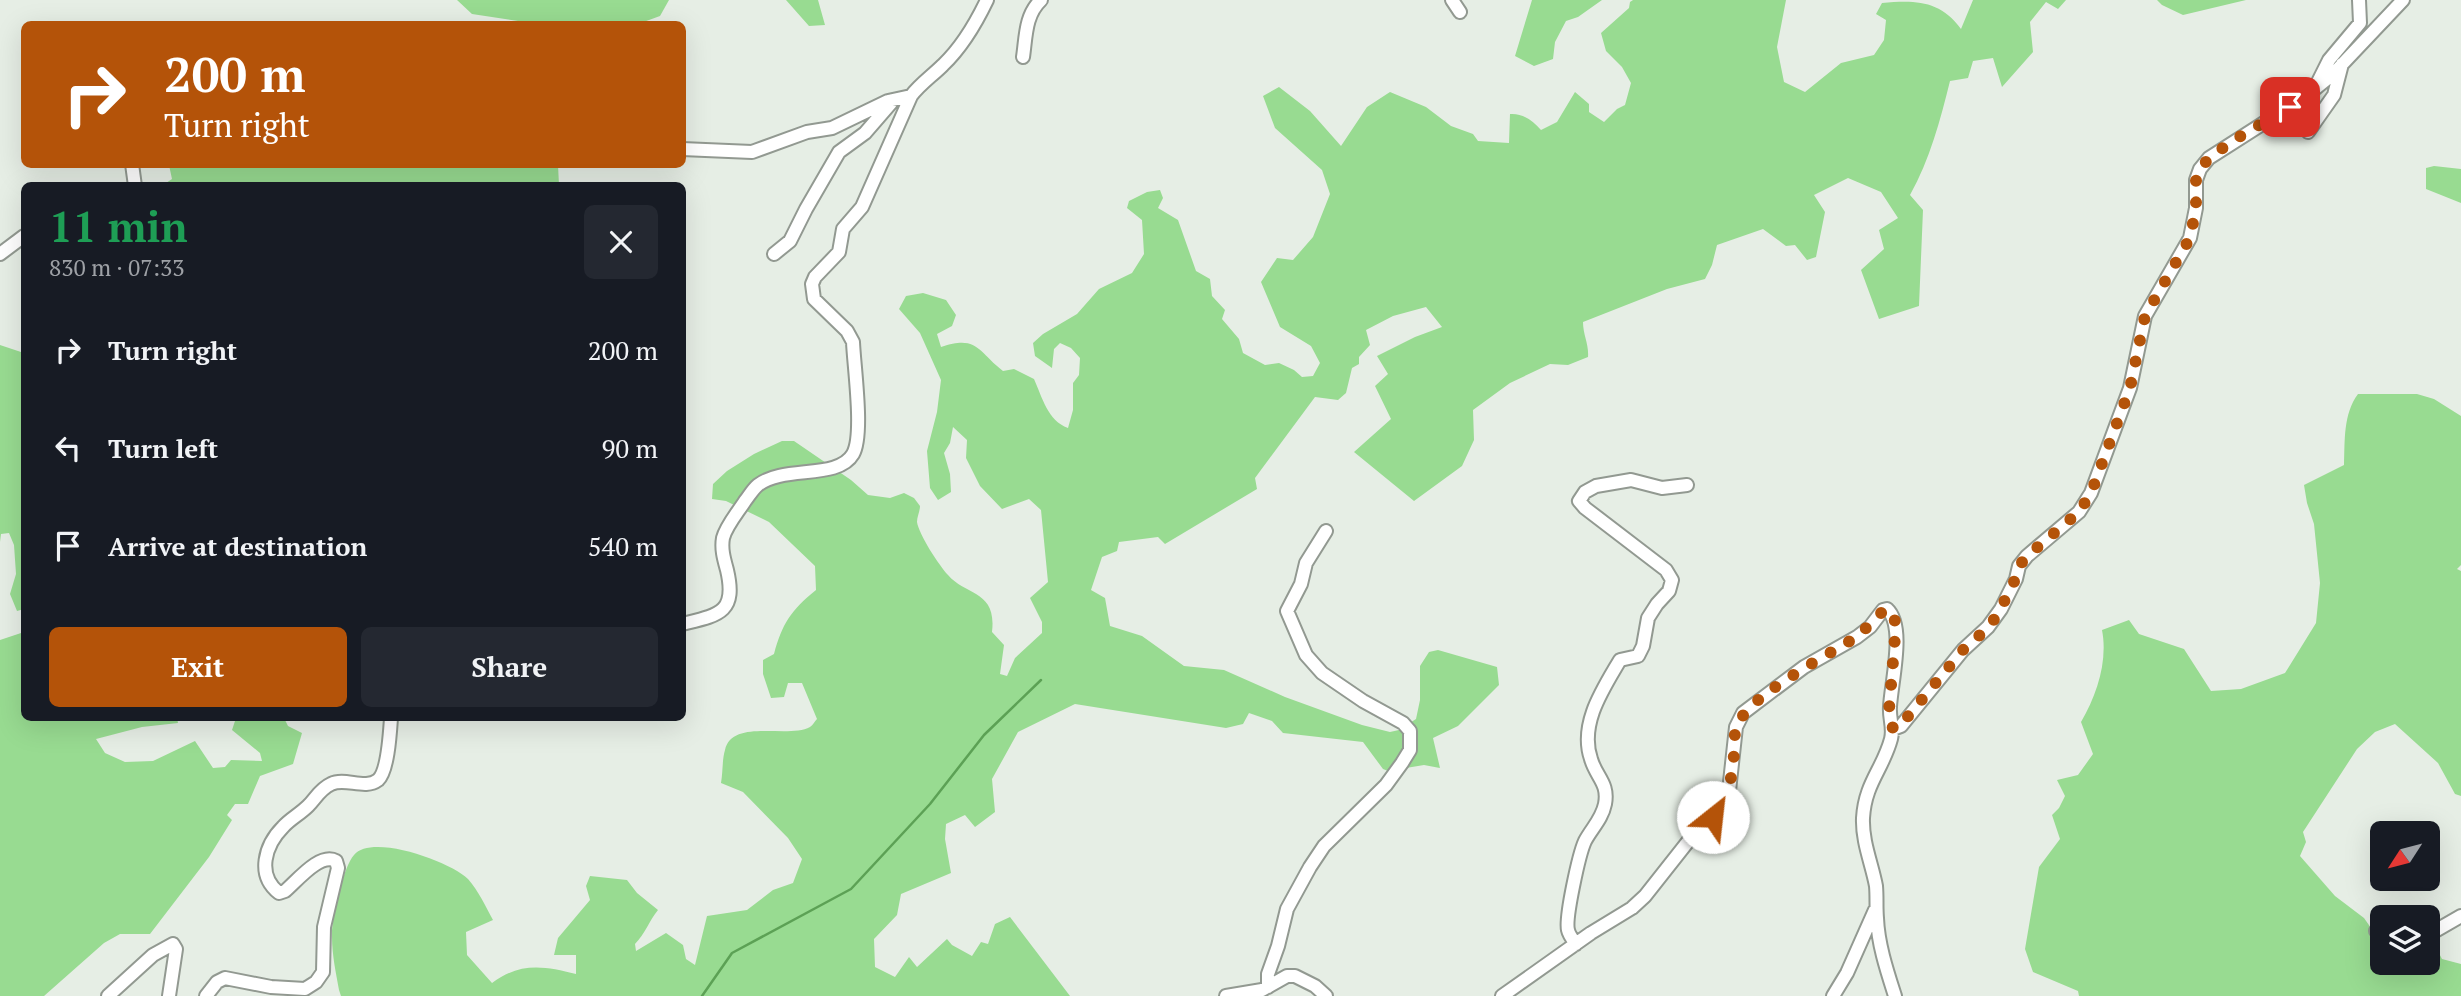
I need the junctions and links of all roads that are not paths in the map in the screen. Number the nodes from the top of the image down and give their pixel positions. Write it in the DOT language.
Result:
graph roads {
  1 [pos="987,0"];
  2 [pos="1041,0"];
  3 [pos="1452,0"];
  4 [pos="2359,0"];
  5 [pos="2403,0"];
  6 [pos="1460,12"];
  7 [pos="1023,57"];
  8 [pos="2343,64"];
  9 [pos="2313,90"];
  10 [pos="911,96"];
  11 [pos="894,100"];
  12 [pos="2308,132"];
  13 [pos="686,149"];
  14 [pos="21,238"];
  15 [pos="0,254"];
  16 [pos="774,254"];
  17 [pos="1687,485"];
  18 [pos="1326,531"];
  19 [pos="686,623"];
  20 [pos="391,721"];
  21 [pos="1893,729"];
  22 [pos="1878,903"];
  23 [pos="2461,916"];
  24 [pos="2440,928"];
  25 [pos="1576,944"];
  26 [pos="1268,987"];
  27 [pos="108,996"];
  28 [pos="170,996"];
  29 [pos="206,996"];
  30 [pos="1226,996"];
  31 [pos="1326,996"];
  32 [pos="1502,996"];
  33 [pos="1833,996"];
  34 [pos="1895,996"];
  1 -- 10 [label="street"];
  2 -- 7 [label="street"];
  3 -- 6 [label="street"];
  4 -- 9 [label="street"];
  5 -- 8 [label="street"];
  8 -- 9 [label="street"];
  8 -- 12 [label="street"];
  9 -- 21 [label="street"];
  10 -- 11 [label="street"];
  10 -- 19 [label="street"];
  11 -- 13 [label="street"];
  11 -- 16 [label="street"];
  14 -- 15 [label="street"];
  17 -- 25 [label="street"];
  18 -- 26 [label="street"];
  20 -- 29 [label="street"];
  21 -- 22 [label="street"];
  21 -- 25 [label="street"];
  22 -- 33 [label="street"];
  22 -- 34 [label="street"];
  23 -- 24 [label="street"];
  25 -- 32 [label="street"];
  26 -- 30 [label="street"];
  26 -- 31 [label="street"];
  27 -- 28 [label="street"];
}
